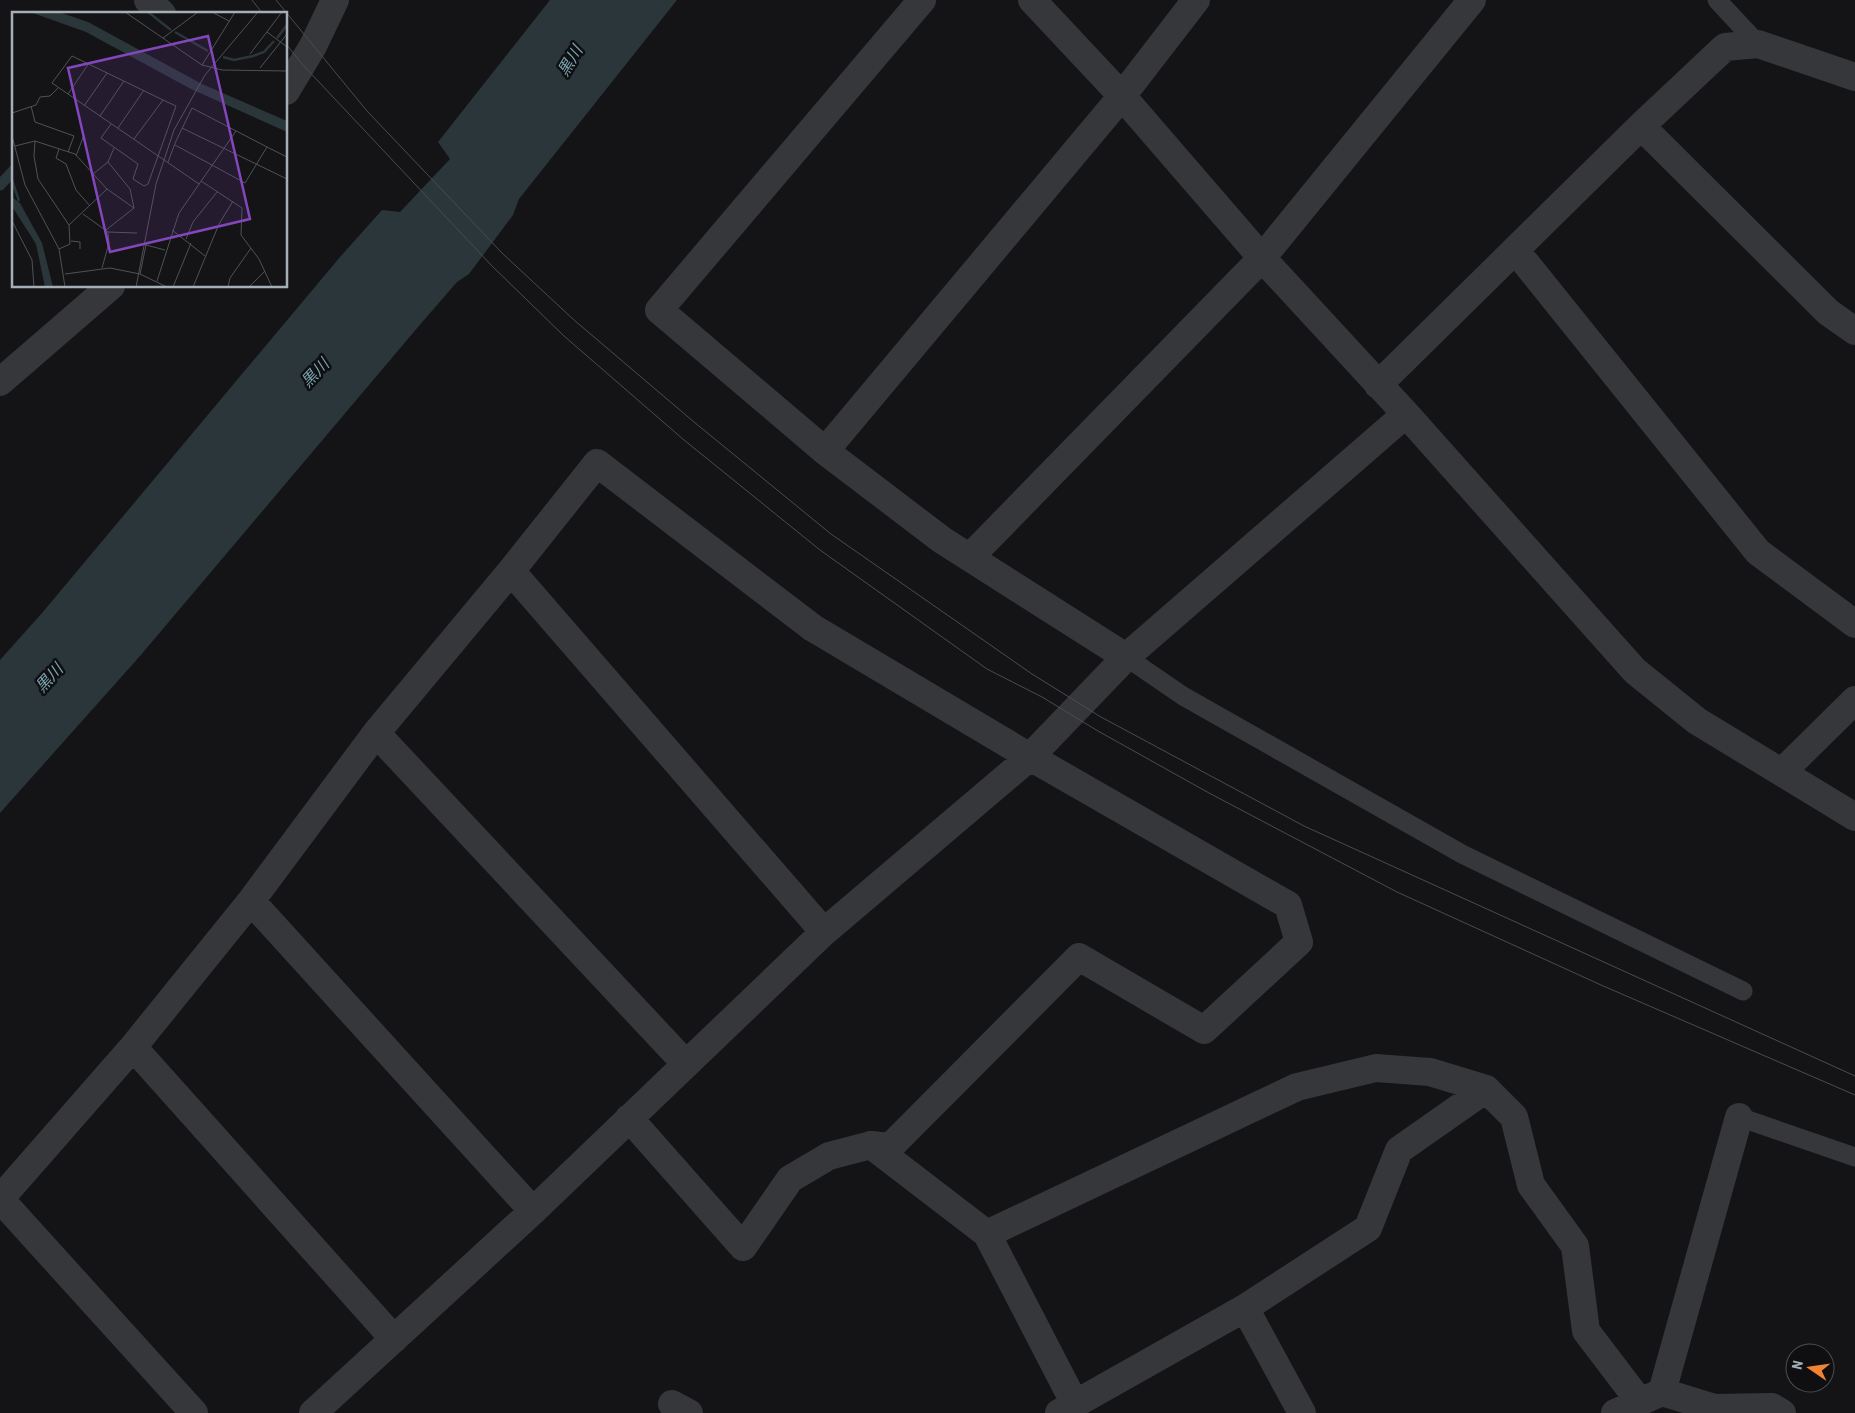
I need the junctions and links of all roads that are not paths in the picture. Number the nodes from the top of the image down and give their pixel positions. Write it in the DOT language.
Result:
graph roads {
  1 [pos="148,0"];
  2 [pos="335,0"];
  3 [pos="922,0"];
  4 [pos="1032,0"];
  5 [pos="1196,0"];
  6 [pos="1472,0"];
  7 [pos="1717,0"];
  8 [pos="160,12"];
  9 [pos="1758,44"];
  10 [pos="1855,77"];
  11 [pos="288,88"];
  12 [pos="1122,96"];
  13 [pos="1641,126"];
  14 [pos="1516,251"];
  15 [pos="1262,258"];
  16 [pos="108,288"];
  17 [pos="1855,331"];
  18 [pos="0,382"];
  19 [pos="1378,385"];
  20 [pos="1406,414"];
  21 [pos="825,451"];
  22 [pos="970,557"];
  23 [pos="511,571"];
  24 [pos="1855,624"];
  25 [pos="1126,657"];
  26 [pos="1855,700"];
  27 [pos="376,733"];
  28 [pos="1030,757"];
  29 [pos="1782,772"];
  30 [pos="1855,816"];
  31 [pos="251,901"];
  32 [pos="824,932"];
  33 [pos="1743,991"];
  34 [pos="133,1047"];
  35 [pos="686,1064"];
  36 [pos="1486,1089"];
  37 [pos="1740,1117"];
  38 [pos="629,1118"];
  39 [pos="871,1146"];
  40 [pos="1855,1157"];
  41 [pos="0,1199"];
  42 [pos="533,1210"];
  43 [pos="987,1234"];
  44 [pos="1245,1308"];
  45 [pos="394,1339"];
  46 [pos="1651,1397"];
  47 [pos="1067,1409"];
  48 [pos="194,1413"];
  49 [pos="313,1413"];
  50 [pos="1302,1413"];
  51 [pos="1616,1413"];
  52 [pos="1782,1413"];
  1 -- 8 [label="street"];
  2 -- 11 [label="street"];
  3 -- 21 [label="street"];
  4 -- 12 [label="street"];
  5 -- 12 [label="street"];
  6 -- 15 [label="street"];
  7 -- 9 [label="lane"];
  9 -- 10 [label="street"];
  9 -- 13 [label="street"];
  12 -- 15 [label="street"];
  12 -- 21 [label="street"];
  13 -- 14 [label="street"];
  13 -- 17 [label="street"];
  14 -- 19 [label="street"];
  14 -- 24 [label="street"];
  15 -- 19 [label="street"];
  15 -- 22 [label="street"];
  16 -- 18 [label="street"];
  19 -- 20 [label="street"];
  20 -- 25 [label="street"];
  20 -- 29 [label="street"];
  21 -- 22 [label="street"];
  22 -- 25 [label="street"];
  23 -- 27 [label="street"];
  23 -- 28 [label="street"];
  23 -- 32 [label="street"];
  25 -- 28 [label="street"];
  25 -- 33 [label="lane"];
  26 -- 29 [label="street"];
  27 -- 31 [label="street"];
  27 -- 35 [label="street"];
  28 -- 32 [label="street"];
  28 -- 39 [label="street"];
  29 -- 30 [label="street"];
  31 -- 34 [label="street"];
  31 -- 42 [label="street"];
  32 -- 35 [label="street"];
  34 -- 41 [label="street"];
  34 -- 45 [label="street"];
  35 -- 38 [label="street"];
  36 -- 43 [label="street"];
  36 -- 44 [label="street"];
  36 -- 46 [label="street"];
  37 -- 40 [label="lane"];
  37 -- 46 [label="street"];
  38 -- 39 [label="street"];
  38 -- 42 [label="street"];
  39 -- 43 [label="street"];
  41 -- 48 [label="street"];
  42 -- 45 [label="street"];
  43 -- 47 [label="street"];
  44 -- 47 [label="street"];
  44 -- 50 [label="street"];
  45 -- 49 [label="street"];
  46 -- 51 [label="street"];
  46 -- 52 [label="street"];
}
